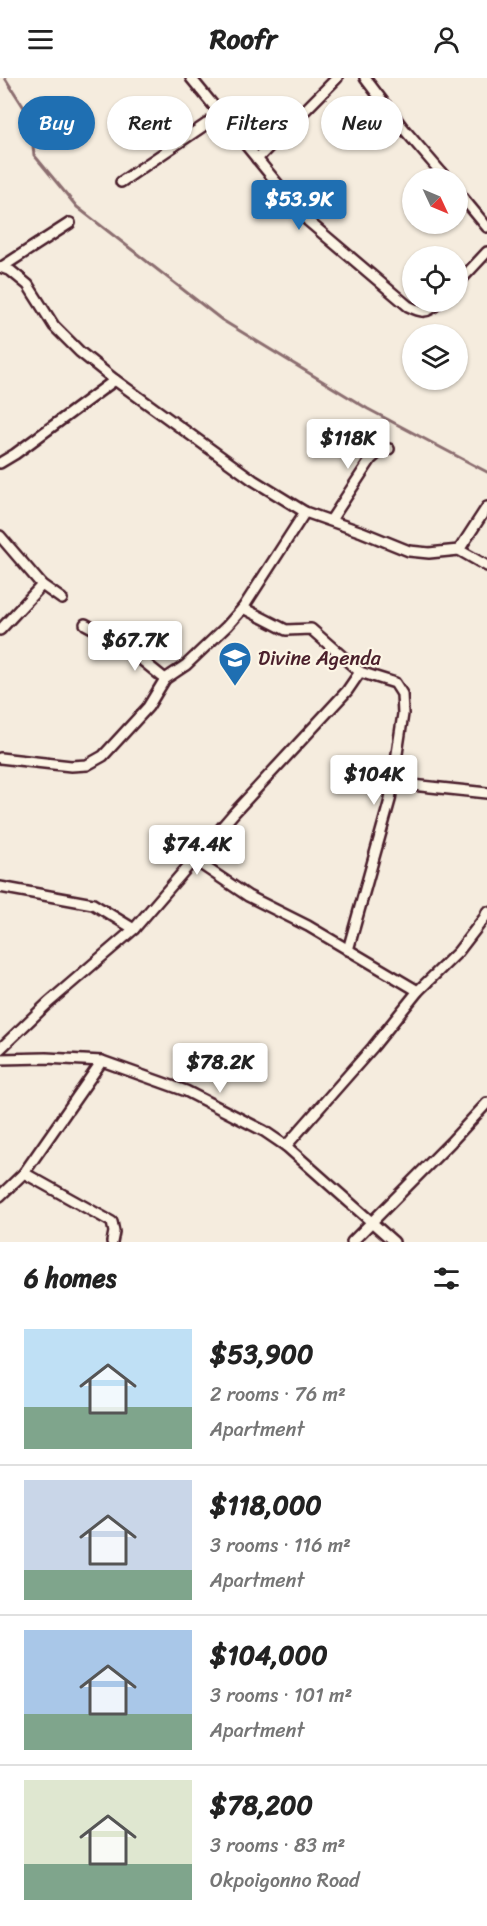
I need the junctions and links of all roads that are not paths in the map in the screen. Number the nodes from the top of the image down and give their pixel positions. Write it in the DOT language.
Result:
graph roads {
  1 [pos="190,78"];
  2 [pos="337,78"];
  3 [pos="365,78"];
  4 [pos="206,96"];
  5 [pos="205,125"];
  6 [pos="250,150"];
  7 [pos="257,159"];
  8 [pos="437,168"];
  9 [pos="122,182"];
  10 [pos="468,204"];
  11 [pos="70,223"];
  12 [pos="487,227"];
  13 [pos="487,252"];
  14 [pos="1,267"];
  15 [pos="468,272"];
  16 [pos="402,301"];
  17 [pos="115,380"];
  18 [pos="389,449"];
  19 [pos="0,463"];
  20 [pos="487,507"];
  21 [pos="305,512"];
  22 [pos="331,520"];
  23 [pos="0,536"];
  24 [pos="459,550"];
  25 [pos="487,566"];
  26 [pos="42,585"];
  27 [pos="62,599"];
  28 [pos="243,608"];
  29 [pos="85,624"];
  30 [pos="0,630"];
  31 [pos="360,672"];
  32 [pos="165,679"];
  33 [pos="0,758"];
  34 [pos="393,783"];
  35 [pos="487,793"];
  36 [pos="193,859"];
  37 [pos="0,887"];
  38 [pos="487,912"];
  39 [pos="134,929"];
  40 [pos="348,950"];
  41 [pos="418,991"];
  42 [pos="0,1049"];
  43 [pos="0,1059"];
  44 [pos="102,1060"];
  45 [pos="487,1103"];
  46 [pos="286,1146"];
  47 [pos="24,1173"];
  48 [pos="0,1196"];
  49 [pos="372,1222"];
  50 [pos="112,1242"];
  51 [pos="352,1242"];
  52 [pos="394,1242"];
  1 -- 4 [label="street"];
  2 -- 7 [label="street"];
  3 -- 8 [label="street"];
  5 -- 9 [label="street"];
  6 -- 7 [label="street"];
  7 -- 16 [label="street"];
  10 -- 12 [label="street"];
  11 -- 14 [label="street"];
  13 -- 15 [label="street"];
  14 -- 17 [label="street"];
  17 -- 19 [label="street"];
  17 -- 21 [label="street"];
  18 -- 22 [label="street"];
  20 -- 24 [label="street"];
  21 -- 22 [label="street"];
  21 -- 28 [label="street"];
  22 -- 24 [label="street"];
  23 -- 26 [label="street"];
  24 -- 25 [label="street"];
  26 -- 27 [label="street"];
  26 -- 30 [label="street"];
  28 -- 31 [label="street"];
  28 -- 32 [label="street"];
  29 -- 32 [label="street"];
  31 -- 34 [label="street"];
  31 -- 36 [label="street"];
  32 -- 33 [label="street"];
  34 -- 35 [label="street"];
  34 -- 40 [label="street"];
  36 -- 39 [label="street"];
  36 -- 40 [label="street"];
  37 -- 39 [label="street"];
  38 -- 41 [label="street"];
  39 -- 42 [label="street"];
  40 -- 41 [label="street"];
  41 -- 46 [label="street"];
  43 -- 44 [label="street"];
  44 -- 46 [label="street"];
  44 -- 47 [label="street"];
  45 -- 49 [label="street"];
  46 -- 49 [label="street"];
  47 -- 48 [label="street"];
  47 -- 50 [label="street"];
  49 -- 51 [label="street"];
  49 -- 52 [label="street"];
}
